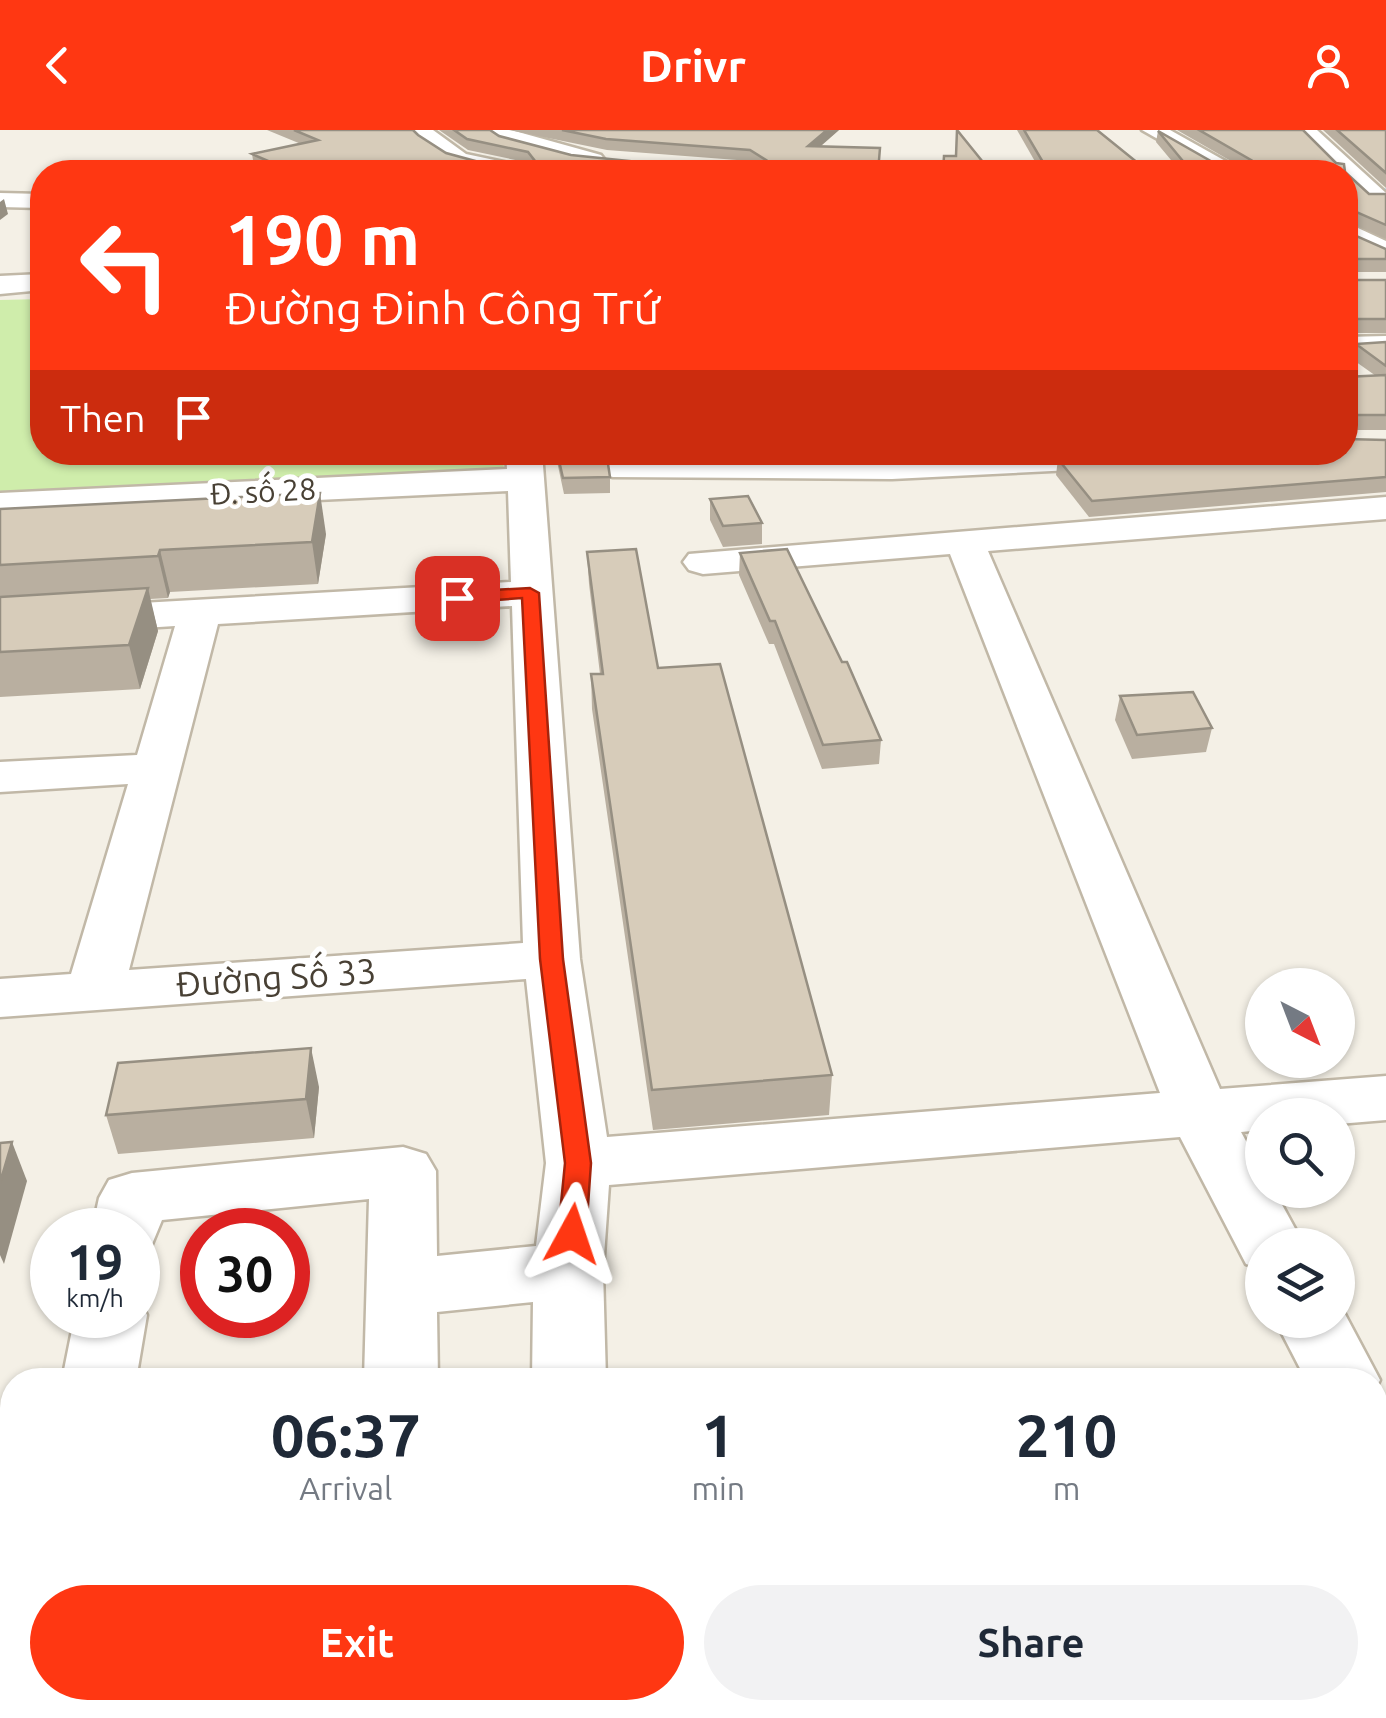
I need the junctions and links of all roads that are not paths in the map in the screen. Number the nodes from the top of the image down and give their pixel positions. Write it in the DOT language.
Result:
graph roads {
  1 [pos="420,130"];
  2 [pos="491,130"];
  3 [pos="1152,130"];
  4 [pos="1179,130"];
  5 [pos="1304,130"];
  6 [pos="464,160"];
  7 [pos="599,160"];
  8 [pos="1210,160"];
  9 [pos="1236,160"];
  10 [pos="1339,160"];
  11 [pos="0,200"];
  12 [pos="30,200"];
  13 [pos="1358,228"];
  14 [pos="1358,237"];
  15 [pos="1386,242"];
  16 [pos="1386,252"];
  17 [pos="30,283"];
  18 [pos="0,285"];
  19 [pos="1386,345"];
  20 [pos="1358,346"];
  21 [pos="613,465"];
  22 [pos="952,465"];
  23 [pos="525,466"];
  24 [pos="0,504"];
  25 [pos="1386,508"];
  26 [pos="964,541"];
  27 [pos="703,562"];
  28 [pos="530,593"];
  29 [pos="200,614"];
  30 [pos="0,624"];
  31 [pos="158,768"];
  32 [pos="0,777"];
  33 [pos="552,959"];
  34 [pos="94,991"];
  35 [pos="0,998"];
  36 [pos="1386,1098"];
  37 [pos="1199,1113"];
  38 [pos="578,1163"];
  39 [pos="130,1208"];
  40 [pos="1261,1228"];
  41 [pos="568,1270"];
  42 [pos="402,1288"];
  43 [pos="107,1338"];
  44 [pos="1320,1338"];
  45 [pos="101,1368"];
  46 [pos="402,1368"];
  47 [pos="569,1368"];
  48 [pos="1336,1368"];
  1 -- 6 [label="street"];
  2 -- 7 [label="street"];
  3 -- 8 [label="street"];
  4 -- 9 [label="street"];
  5 -- 10 [label="street"];
  11 -- 12 [label="street"];
  13 -- 15 [label="street"];
  14 -- 16 [label="street"];
  17 -- 18 [label="street"];
  19 -- 20 [label="street"];
  21 -- 22 [label="street"];
  23 -- 24 [label="street, Đ. số 28"];
  23 -- 28 [label="street"];
  25 -- 26 [label="street"];
  26 -- 27 [label="street"];
  26 -- 37 [label="street"];
  28 -- 29 [label="street"];
  28 -- 33 [label="street"];
  29 -- 30 [label="street"];
  29 -- 31 [label="street"];
  31 -- 32 [label="street"];
  31 -- 34 [label="street"];
  33 -- 34 [label="street, Đường Số 33"];
  33 -- 38 [label="street"];
  34 -- 35 [label="street, Đường Số 33"];
  36 -- 37 [label="street"];
  37 -- 38 [label="street"];
  37 -- 40 [label="street"];
  38 -- 41 [label="street"];
  39 -- 42 [label="street"];
  41 -- 42 [label="street"];
  41 -- 47 [label="street"];
  42 -- 46 [label="street"];
  43 -- 45 [label="street"];
  44 -- 48 [label="street"];
}
